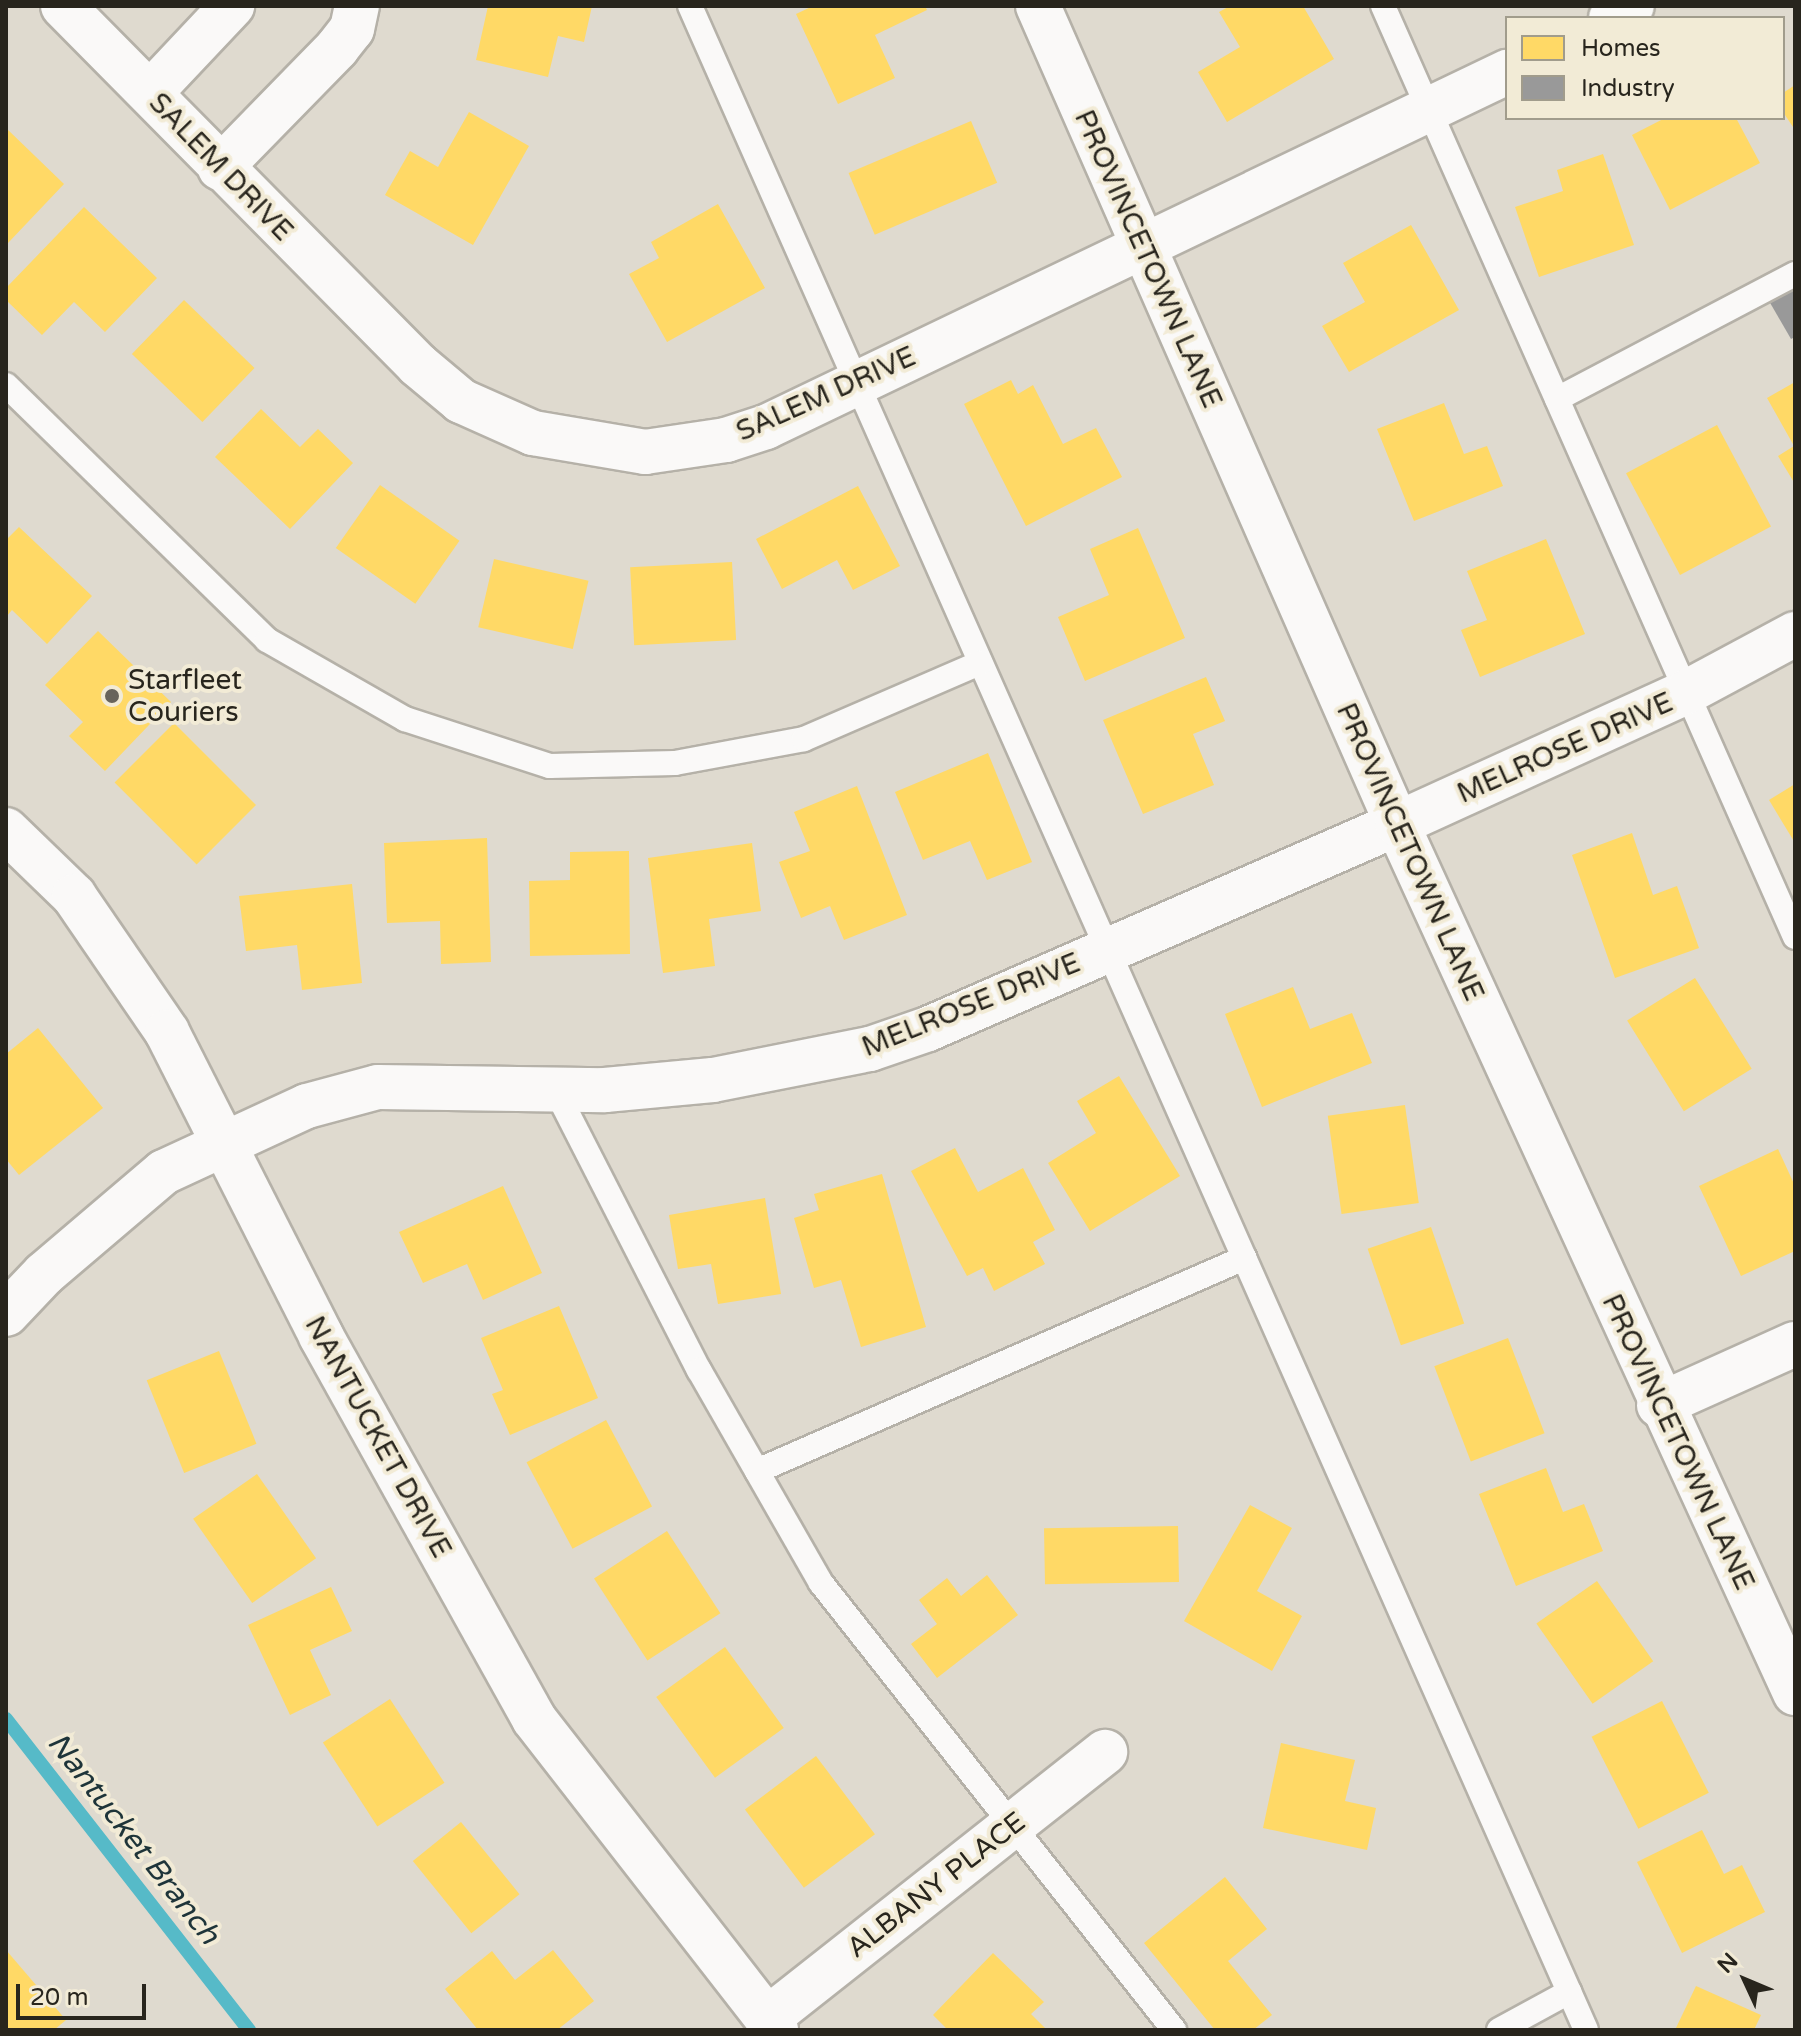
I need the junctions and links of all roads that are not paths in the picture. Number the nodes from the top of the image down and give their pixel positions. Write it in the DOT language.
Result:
graph roads {
  1 [pos="63,6"];
  2 [pos="232,6"];
  3 [pos="357,6"];
  4 [pos="690,6"];
  5 [pos="1038,6"];
  6 [pos="1383,6"];
  7 [pos="1632,6"];
  8 [pos="1614,16"];
  9 [pos="1505,73"];
  10 [pos="150,93"];
  11 [pos="1430,112"];
  12 [pos="220,168"];
  13 [pos="1141,244"];
  14 [pos="1795,274"];
  15 [pos="856,383"];
  16 [pos="6,385"];
  17 [pos="1557,399"];
  18 [pos="1795,634"];
  19 [pos="980,663"];
  20 [pos="1687,692"];
  21 [pos="1397,824"];
  22 [pos="6,830"];
  23 [pos="1795,937"];
  24 [pos="1108,950"];
  25 [pos="555,1089"];
  26 [pos="220,1143"];
  27 [pos="1244,1258"];
  28 [pos="6,1314"];
  29 [pos="1795,1344"];
  30 [pos="1659,1405"];
  31 [pos="757,1471"];
  32 [pos="1795,1693"];
  33 [pos="1105,1752"];
  34 [pos="1011,1826"];
  35 [pos="1569,1992"];
  36 [pos="772,2025"];
  37 [pos="1174,2030"];
  38 [pos="1499,2030"];
  39 [pos="1586,2030"];
  1 -- 10 [label="street, SALEM DRIVE"];
  2 -- 10 [label="street"];
  3 -- 12 [label="street"];
  4 -- 15 [label="lane"];
  5 -- 13 [label="street, PROVINCETOWN LANE"];
  6 -- 11 [label="lane"];
  7 -- 8 [label="street"];
  9 -- 11 [label="street, SALEM DRIVE"];
  10 -- 12 [label="street, SALEM DRIVE"];
  11 -- 13 [label="street, SALEM DRIVE"];
  11 -- 17 [label="lane"];
  12 -- 15 [label="street, SALEM DRIVE"];
  13 -- 15 [label="street, SALEM DRIVE"];
  13 -- 21 [label="street, PROVINCETOWN LANE"];
  14 -- 17 [label="lane"];
  15 -- 19 [label="lane"];
  16 -- 19 [label="lane"];
  17 -- 20 [label="lane"];
  18 -- 20 [label="street, MELROSE DRIVE"];
  19 -- 24 [label="lane"];
  20 -- 21 [label="street, MELROSE DRIVE"];
  20 -- 23 [label="lane"];
  21 -- 24 [label="street, MELROSE DRIVE"];
  21 -- 30 [label="street, PROVINCETOWN LANE"];
  22 -- 26 [label="street, NANTUCKET DRIVE"];
  24 -- 25 [label="street, MELROSE DRIVE"];
  24 -- 27 [label="lane"];
  25 -- 26 [label="street, MELROSE DRIVE"];
  25 -- 31 [label="lane"];
  26 -- 28 [label="street, MELROSE DRIVE"];
  26 -- 36 [label="street, NANTUCKET DRIVE"];
  27 -- 31 [label="lane"];
  27 -- 35 [label="lane"];
  29 -- 30 [label="street"];
  30 -- 32 [label="street, PROVINCETOWN LANE"];
  31 -- 34 [label="lane"];
  33 -- 34 [label="street, ALBANY PLACE"];
  34 -- 36 [label="street, ALBANY PLACE"];
  34 -- 37 [label="lane"];
  35 -- 38 [label="lane"];
  35 -- 39 [label="lane"];
}
